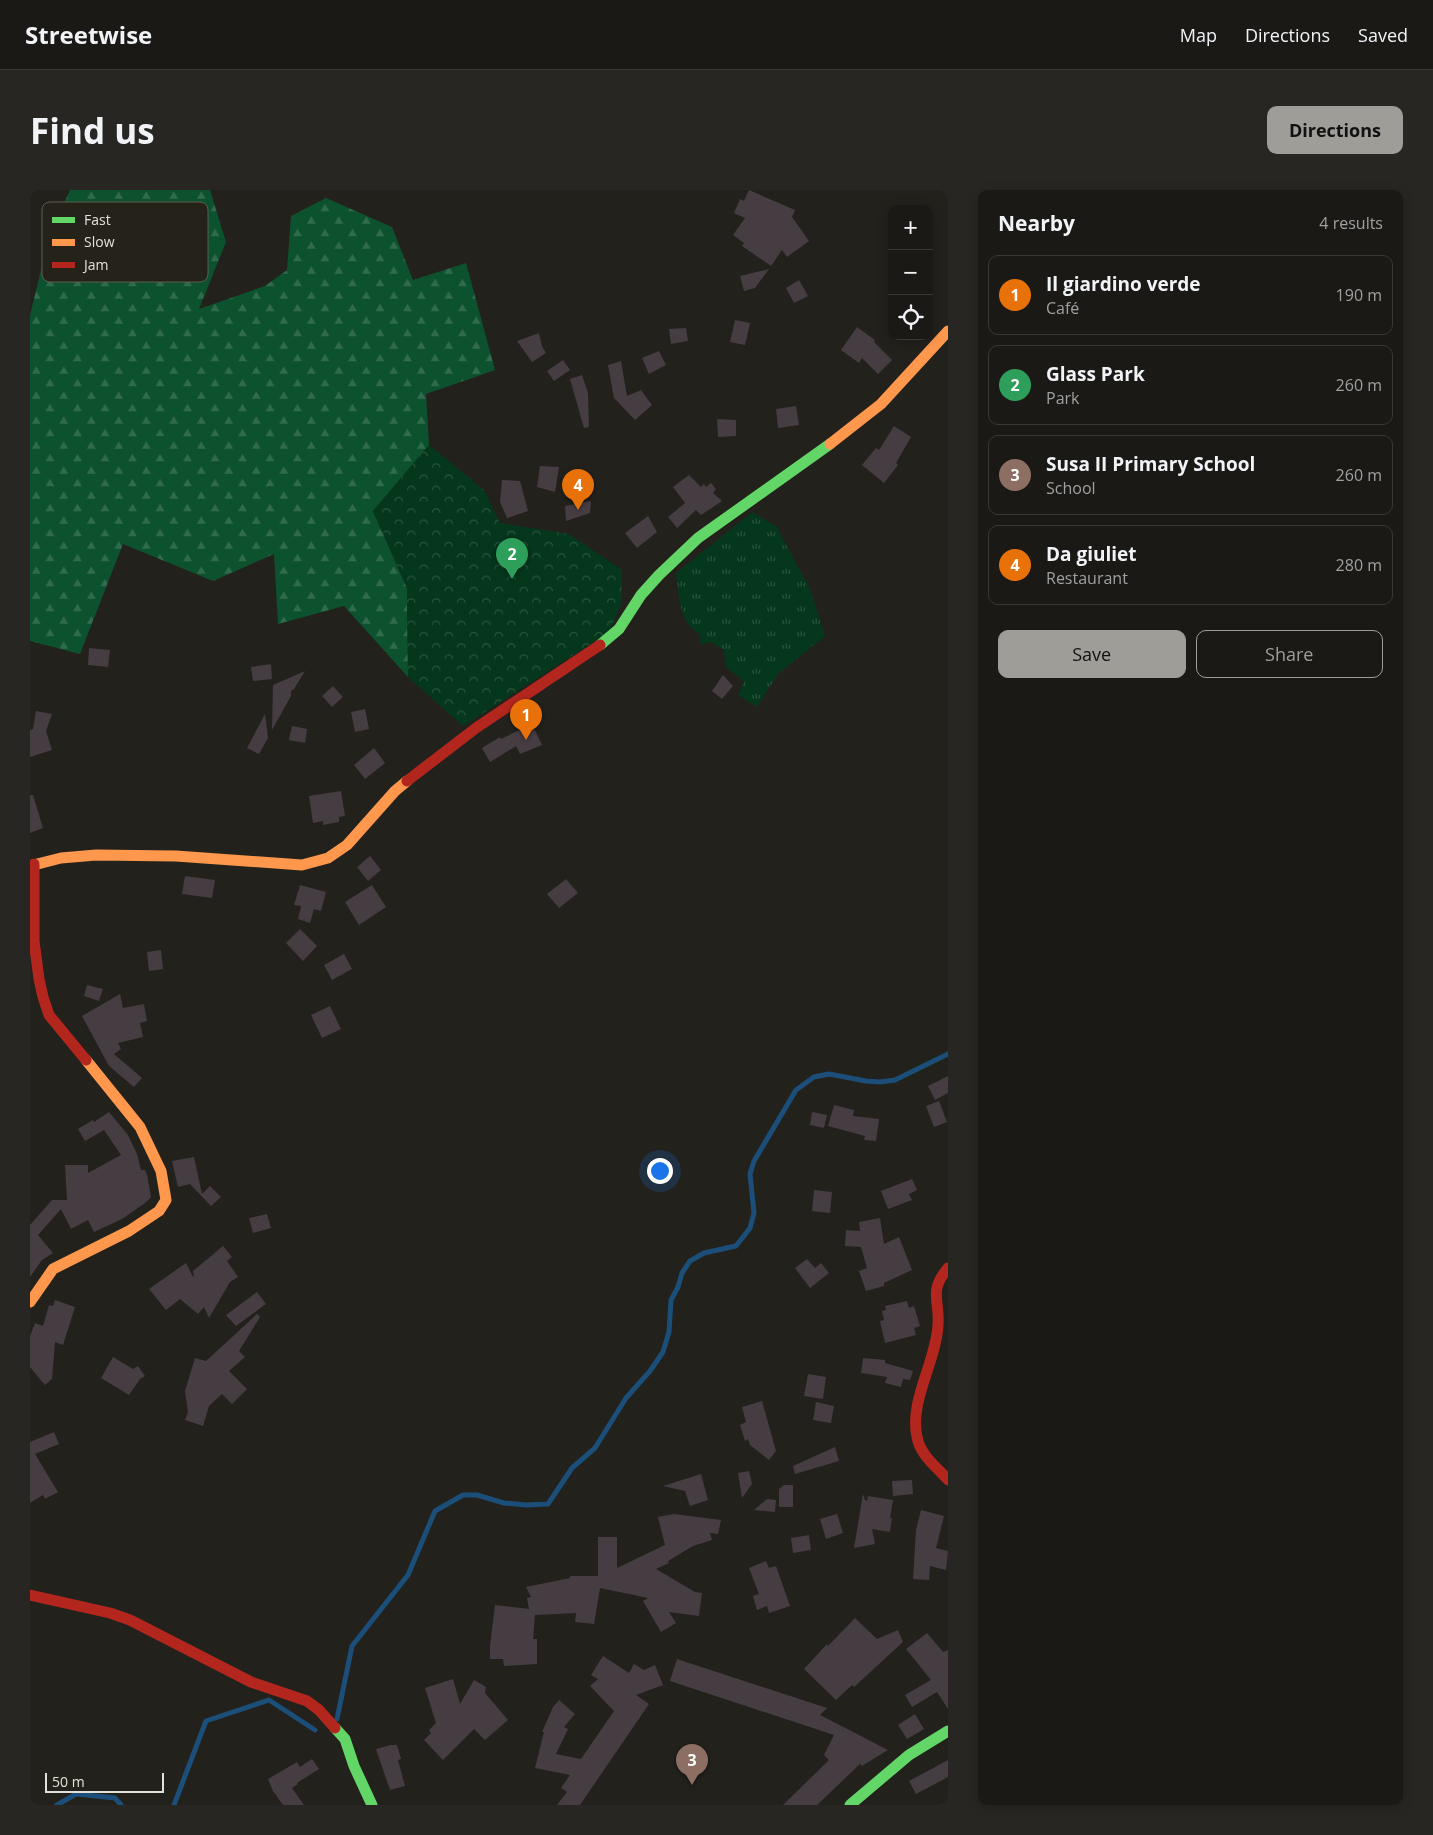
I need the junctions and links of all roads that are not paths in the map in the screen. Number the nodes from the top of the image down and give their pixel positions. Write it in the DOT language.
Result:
graph roads {
  1 [pos="948,331"];
  2 [pos="32,865"];
  3 [pos="948,1268"];
  4 [pos="30,1302"];
  5 [pos="948,1480"];
  6 [pos="30,1595"];
  7 [pos="948,1731"];
  8 [pos="372,1805"];
  9 [pos="850,1805"];
  1 -- 2 [label="street"];
  2 -- 4 [label="street"];
  3 -- 5 [label="street"];
  6 -- 8 [label="street"];
  7 -- 9 [label="street"];
}
